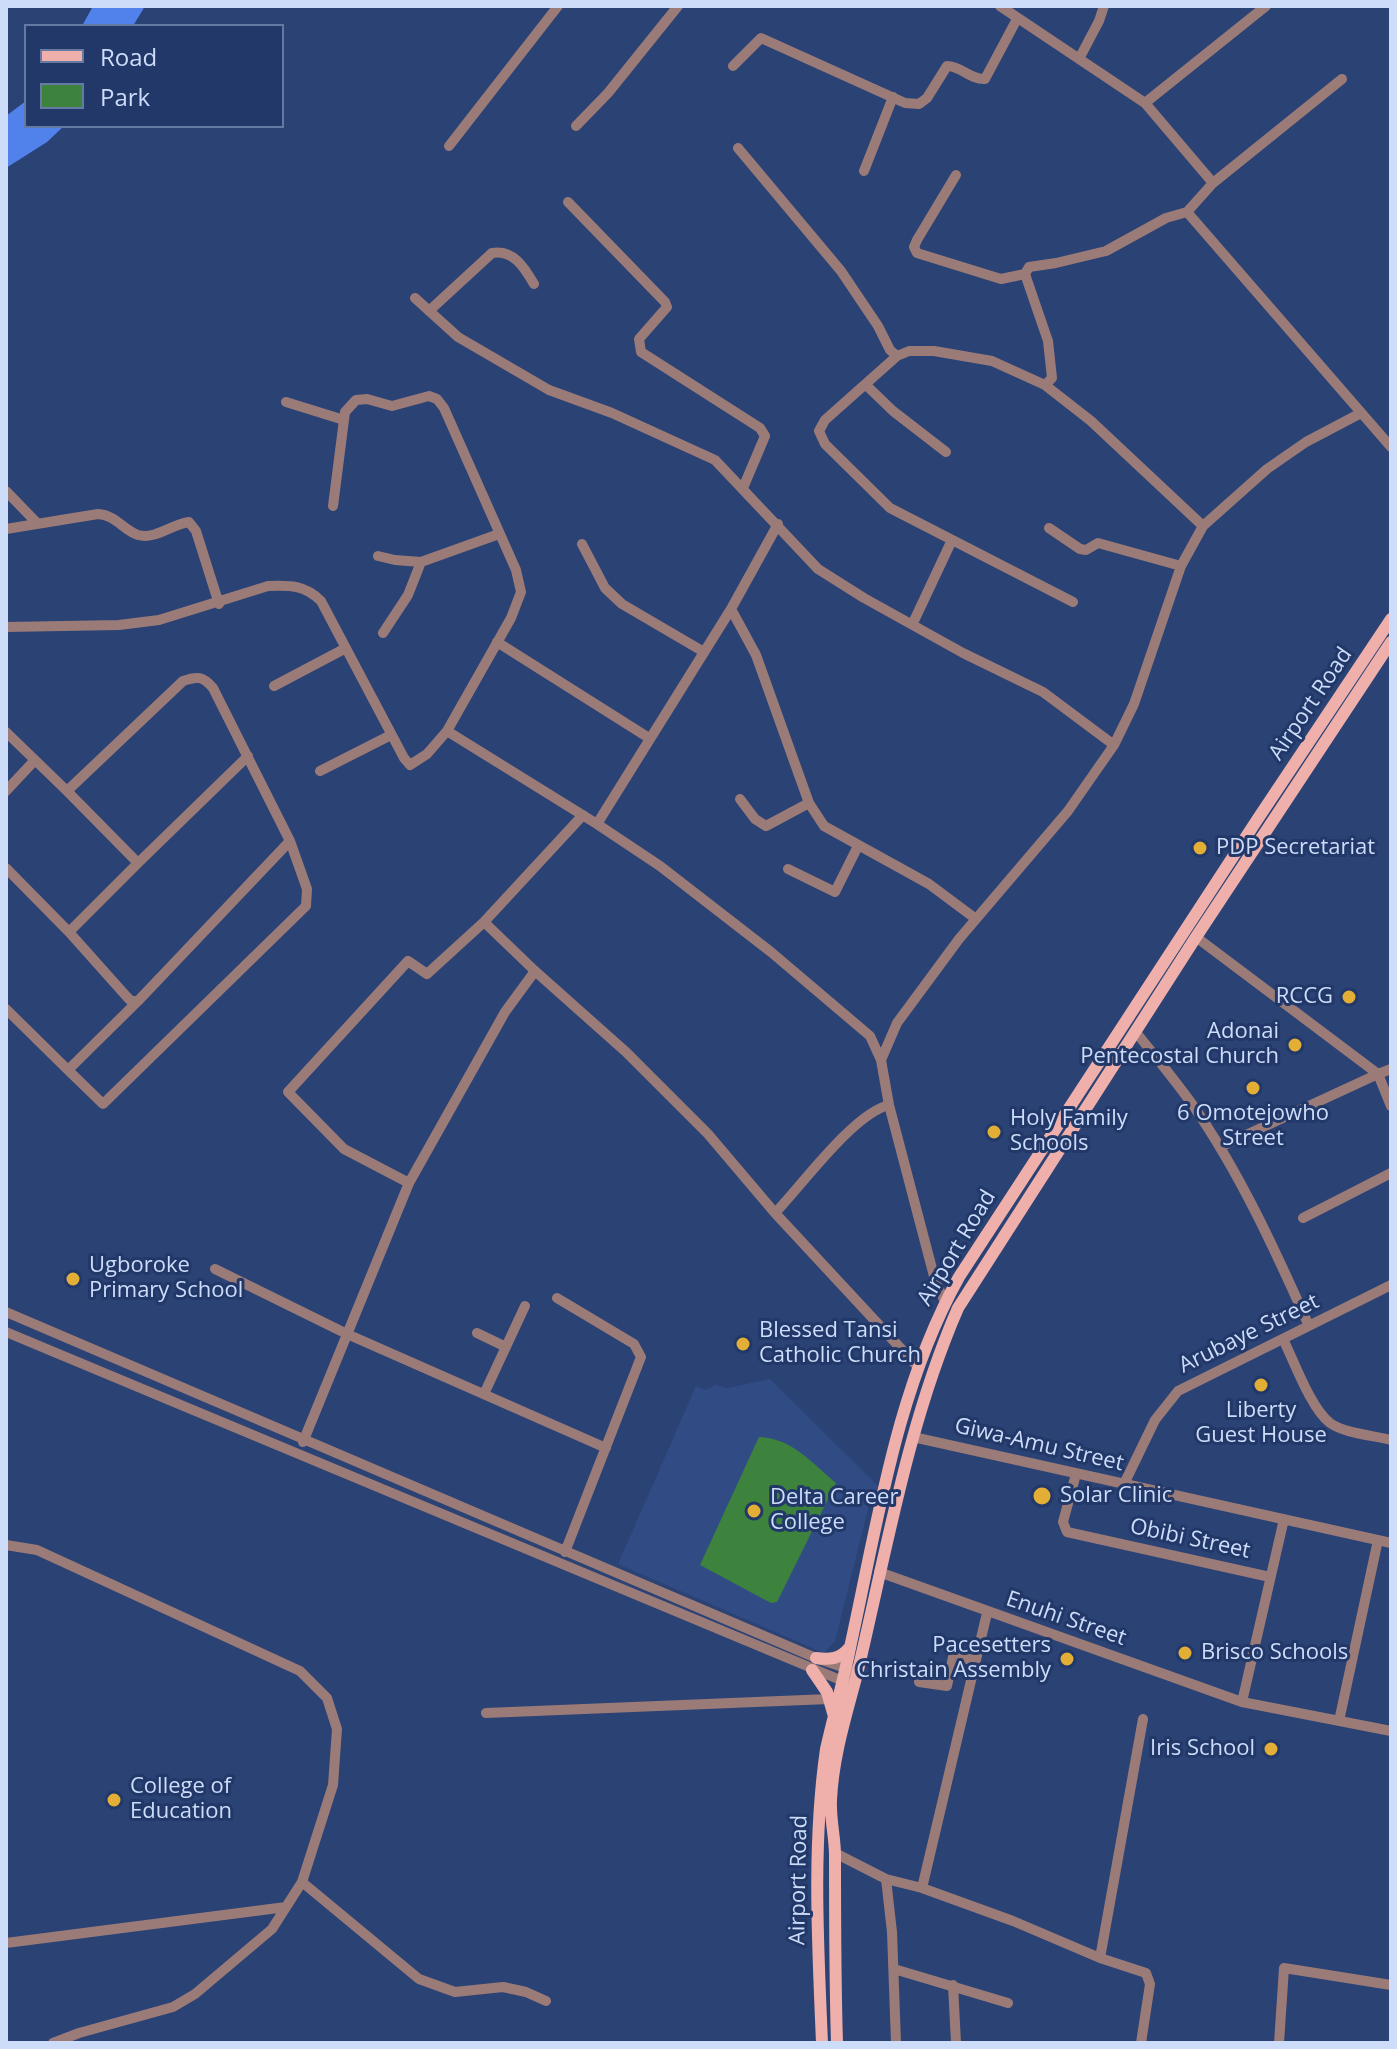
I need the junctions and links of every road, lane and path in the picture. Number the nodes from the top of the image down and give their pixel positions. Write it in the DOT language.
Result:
graph roads {
  1 [pos="558,6"];
  2 [pos="678,6"];
  3 [pos="1001,6"];
  4 [pos="1104,6"];
  5 [pos="1266,6"];
  6 [pos="1017,19"];
  7 [pos="1079,59"];
  8 [pos="733,66"];
  9 [pos="1342,79"];
  10 [pos="893,97"];
  11 [pos="1145,103"];
  12 [pos="576,126"];
  13 [pos="449,146"];
  14 [pos="738,148"];
  15 [pos="864,171"];
  16 [pos="956,175"];
  17 [pos="1213,183"];
  18 [pos="568,202"];
  19 [pos="1187,212"];
  20 [pos="1025,274"];
  21 [pos="534,284"];
  22 [pos="415,298"];
  23 [pos="429,311"];
  24 [pos="897,356"];
  25 [pos="866,385"];
  26 [pos="1045,385"];
  27 [pos="286,402"];
  28 [pos="1361,413"];
  29 [pos="344,420"];
  30 [pos="1391,447"];
  31 [pos="946,452"];
  32 [pos="743,488"];
  33 [pos="6,491"];
  34 [pos="333,506"];
  35 [pos="36,522"];
  36 [pos="778,524"];
  37 [pos="1203,526"];
  38 [pos="1049,528"];
  39 [pos="6,529"];
  40 [pos="499,534"];
  41 [pos="952,540"];
  42 [pos="582,544"];
  43 [pos="378,556"];
  44 [pos="421,562"];
  45 [pos="1181,566"];
  46 [pos="1073,602"];
  47 [pos="219,604"];
  48 [pos="731,609"];
  49 [pos="1391,619"];
  50 [pos="913,623"];
  51 [pos="6,627"];
  52 [pos="383,633"];
  53 [pos="497,642"];
  54 [pos="1391,642"];
  55 [pos="346,648"];
  56 [pos="704,652"];
  57 [pos="274,686"];
  58 [pos="447,731"];
  59 [pos="6,732"];
  60 [pos="391,735"];
  61 [pos="649,738"];
  62 [pos="1114,745"];
  63 [pos="248,756"];
  64 [pos="35,760"];
  65 [pos="320,771"];
  66 [pos="6,791"];
  67 [pos="67,791"];
  68 [pos="740,799"];
  69 [pos="809,803"];
  70 [pos="583,815"];
  71 [pos="597,824"];
  72 [pos="290,841"];
  73 [pos="858,846"];
  74 [pos="138,863"];
  75 [pos="6,868"];
  76 [pos="788,869"];
  77 [pos="976,919"];
  78 [pos="484,922"];
  79 [pos="69,932"];
  80 [pos="1196,937"];
  81 [pos="535,971"];
  82 [pos="138,1001"];
  83 [pos="6,1009"];
  84 [pos="1135,1031"];
  85 [pos="881,1060"];
  86 [pos="1391,1069"];
  87 [pos="68,1070"];
  88 [pos="1378,1074"];
  89 [pos="889,1105"];
  90 [pos="1391,1106"];
  91 [pos="1220,1147"];
  92 [pos="1391,1173"];
  93 [pos="1021,1180"];
  94 [pos="409,1183"];
  95 [pos="1035,1189"];
  96 [pos="775,1213"];
  97 [pos="1303,1218"];
  98 [pos="215,1269"];
  99 [pos="1391,1285"];
  100 [pos="557,1298"];
  101 [pos="945,1302"];
  102 [pos="525,1306"];
  103 [pos="6,1312"];
  104 [pos="1309,1326"];
  105 [pos="6,1332"];
  106 [pos="477,1333"];
  107 [pos="347,1334"];
  108 [pos="1283,1339"];
  109 [pos="506,1347"];
  110 [pos="918,1367"];
  111 [pos="484,1394"];
  112 [pos="913,1437"];
  113 [pos="1391,1440"];
  114 [pos="303,1442"];
  115 [pos="606,1448"];
  116 [pos="1076,1474"];
  117 [pos="1124,1484"];
  118 [pos="1284,1519"];
  119 [pos="1378,1540"];
  120 [pos="1391,1543"];
  121 [pos="6,1545"];
  122 [pos="565,1552"];
  123 [pos="879,1572"];
  124 [pos="1270,1577"];
  125 [pos="987,1613"];
  126 [pos="851,1646"];
  127 [pos="976,1660"];
  128 [pos="814,1664"];
  129 [pos="849,1676"];
  130 [pos="919,1682"];
  131 [pos="829,1699"];
  132 [pos="1242,1702"];
  133 [pos="486,1713"];
  134 [pos="834,1714"];
  135 [pos="1143,1719"];
  136 [pos="1339,1721"];
  137 [pos="1391,1731"];
  138 [pos="835,1853"];
  139 [pos="886,1879"];
  140 [pos="302,1882"];
  141 [pos="922,1888"];
  142 [pos="286,1907"];
  143 [pos="6,1943"];
  144 [pos="1100,1958"];
  145 [pos="894,1969"];
  146 [pos="953,1985"];
  147 [pos="1391,1985"];
  148 [pos="546,2001"];
  149 [pos="1008,2003"];
  150 [pos="53,2043"];
  151 [pos="822,2043"];
  152 [pos="837,2043"];
  153 [pos="896,2043"];
  154 [pos="956,2043"];
  155 [pos="1141,2043"];
  156 [pos="1279,2043"];
  1 -- 13 [label="street"];
  2 -- 12 [label="street"];
  3 -- 6 [label="street"];
  4 -- 7 [label="street"];
  5 -- 11 [label="street"];
  6 -- 7 [label="street"];
  6 -- 10 [label="street"];
  7 -- 11 [label="street"];
  8 -- 10 [label="street"];
  9 -- 17 [label="street"];
  10 -- 15 [label="street"];
  11 -- 17 [label="street"];
  14 -- 24 [label="street"];
  16 -- 20 [label="street"];
  17 -- 19 [label="street"];
  18 -- 32 [label="street"];
  19 -- 20 [label="street"];
  19 -- 28 [label="street"];
  20 -- 26 [label="street"];
  21 -- 23 [label="street"];
  22 -- 23 [label="street"];
  23 -- 32 [label="street"];
  24 -- 25 [label="street"];
  24 -- 26 [label="street"];
  25 -- 31 [label="street"];
  25 -- 41 [label="street"];
  26 -- 37 [label="street"];
  27 -- 29 [label="street"];
  28 -- 30 [label="street"];
  28 -- 37 [label="street"];
  29 -- 34 [label="street"];
  29 -- 40 [label="street"];
  32 -- 36 [label="street"];
  33 -- 35 [label="street"];
  35 -- 39 [label="street"];
  35 -- 47 [label="street"];
  36 -- 48 [label="street"];
  36 -- 50 [label="street"];
  37 -- 45 [label="street"];
  38 -- 45 [label="street"];
  40 -- 44 [label="street"];
  40 -- 53 [label="street"];
  41 -- 46 [label="street"];
  41 -- 50 [label="street"];
  42 -- 56 [label="street"];
  43 -- 44 [label="street"];
  44 -- 52 [label="street"];
  45 -- 62 [label="street"];
  47 -- 51 [label="street"];
  47 -- 55 [label="street"];
  48 -- 56 [label="street"];
  48 -- 69 [label="street"];
  49 -- 93 [label="main road, Airport Road"];
  50 -- 62 [label="street"];
  53 -- 58 [label="street"];
  53 -- 61 [label="street"];
  54 -- 80 [label="main road, Airport Road"];
  55 -- 57 [label="street"];
  55 -- 60 [label="street"];
  56 -- 61 [label="street"];
  58 -- 60 [label="street"];
  58 -- 70 [label="street"];
  59 -- 64 [label="street"];
  60 -- 65 [label="street"];
  61 -- 71 [label="street"];
  62 -- 77 [label="street"];
  63 -- 67 [label="street"];
  63 -- 72 [label="street"];
  63 -- 74 [label="street"];
  64 -- 66 [label="street"];
  64 -- 67 [label="street"];
  67 -- 74 [label="street"];
  68 -- 69 [label="street"];
  69 -- 73 [label="street"];
  70 -- 71 [label="street"];
  70 -- 78 [label="street"];
  71 -- 85 [label="street"];
  72 -- 82 [label="street"];
  72 -- 87 [label="street"];
  73 -- 76 [label="street"];
  73 -- 77 [label="street"];
  74 -- 79 [label="street"];
  75 -- 79 [label="street"];
  77 -- 85 [label="street"];
  78 -- 81 [label="street"];
  78 -- 94 [label="street"];
  79 -- 82 [label="street"];
  80 -- 84 [label="main road, Airport Road"];
  80 -- 88 [label="street"];
  81 -- 94 [label="street"];
  81 -- 96 [label="street"];
  82 -- 87 [label="street"];
  83 -- 87 [label="street"];
  84 -- 91 [label="street"];
  84 -- 95 [label="main road, Airport Road"];
  85 -- 89 [label="street"];
  86 -- 88 [label="street"];
  88 -- 90 [label="street"];
  88 -- 91 [label="street"];
  89 -- 96 [label="street"];
  89 -- 101 [label="street"];
  91 -- 104 [label="street"];
  92 -- 97 [label="street"];
  93 -- 95 [label="main road"];
  93 -- 101 [label="main road, Airport Road"];
  94 -- 107 [label="street"];
  95 -- 112 [label="main road, Airport Road"];
  96 -- 110 [label="street"];
  98 -- 107 [label="street"];
  99 -- 104 [label="street, Arubaye Street"];
  100 -- 115 [label="street"];
  101 -- 110 [label="main road, Airport Road"];
  102 -- 109 [label="street"];
  103 -- 114 [label="street"];
  104 -- 108 [label="street, Arubaye Street"];
  105 -- 128 [label="street"];
  106 -- 109 [label="street"];
  107 -- 111 [label="street"];
  107 -- 114 [label="street"];
  108 -- 113 [label="street"];
  108 -- 117 [label="street, Arubaye Street"];
  109 -- 111 [label="street"];
  110 -- 126 [label="main road, Airport Road"];
  111 -- 115 [label="street"];
  112 -- 116 [label="street, Giwa-Amu Street"];
  112 -- 123 [label="main road, Airport Road"];
  114 -- 122 [label="street"];
  115 -- 122 [label="street"];
  116 -- 117 [label="street, Giwa-Amu Street"];
  116 -- 124 [label="street, Obibi Street"];
  117 -- 118 [label="street, Giwa-Amu Street"];
  118 -- 119 [label="street, Giwa-Amu Street"];
  118 -- 124 [label="street"];
  119 -- 120 [label="street, Giwa-Amu Street"];
  119 -- 136 [label="street"];
  121 -- 140 [label="street"];
  122 -- 128 [label="street"];
  123 -- 125 [label="street, Enuhi Street"];
  123 -- 129 [label="main road, Airport Road"];
  124 -- 132 [label="street"];
  125 -- 127 [label="street"];
  125 -- 132 [label="street, Enuhi Street"];
  126 -- 128 [label="main road"];
  126 -- 129 [label="main road, Airport Road"];
  127 -- 130 [label="street"];
  127 -- 141 [label="street"];
  128 -- 129 [label="street"];
  128 -- 131 [label="main road"];
  129 -- 134 [label="main road, Airport Road"];
  129 -- 138 [label="main road, Airport Road"];
  131 -- 133 [label="street"];
  131 -- 134 [label="main road"];
  132 -- 136 [label="street, Enuhi Street"];
  134 -- 151 [label="main road, Airport Road"];
  135 -- 144 [label="street"];
  136 -- 137 [label="street, Enuhi Street"];
  138 -- 139 [label="street"];
  138 -- 152 [label="main road, Airport Road"];
  139 -- 141 [label="street"];
  139 -- 145 [label="street"];
  140 -- 142 [label="street"];
  140 -- 148 [label="street"];
  141 -- 144 [label="street"];
  142 -- 143 [label="street"];
  142 -- 150 [label="street"];
  144 -- 155 [label="street"];
  145 -- 146 [label="street"];
  145 -- 153 [label="street"];
  146 -- 149 [label="street"];
  146 -- 154 [label="street"];
  147 -- 156 [label="street"];
}
